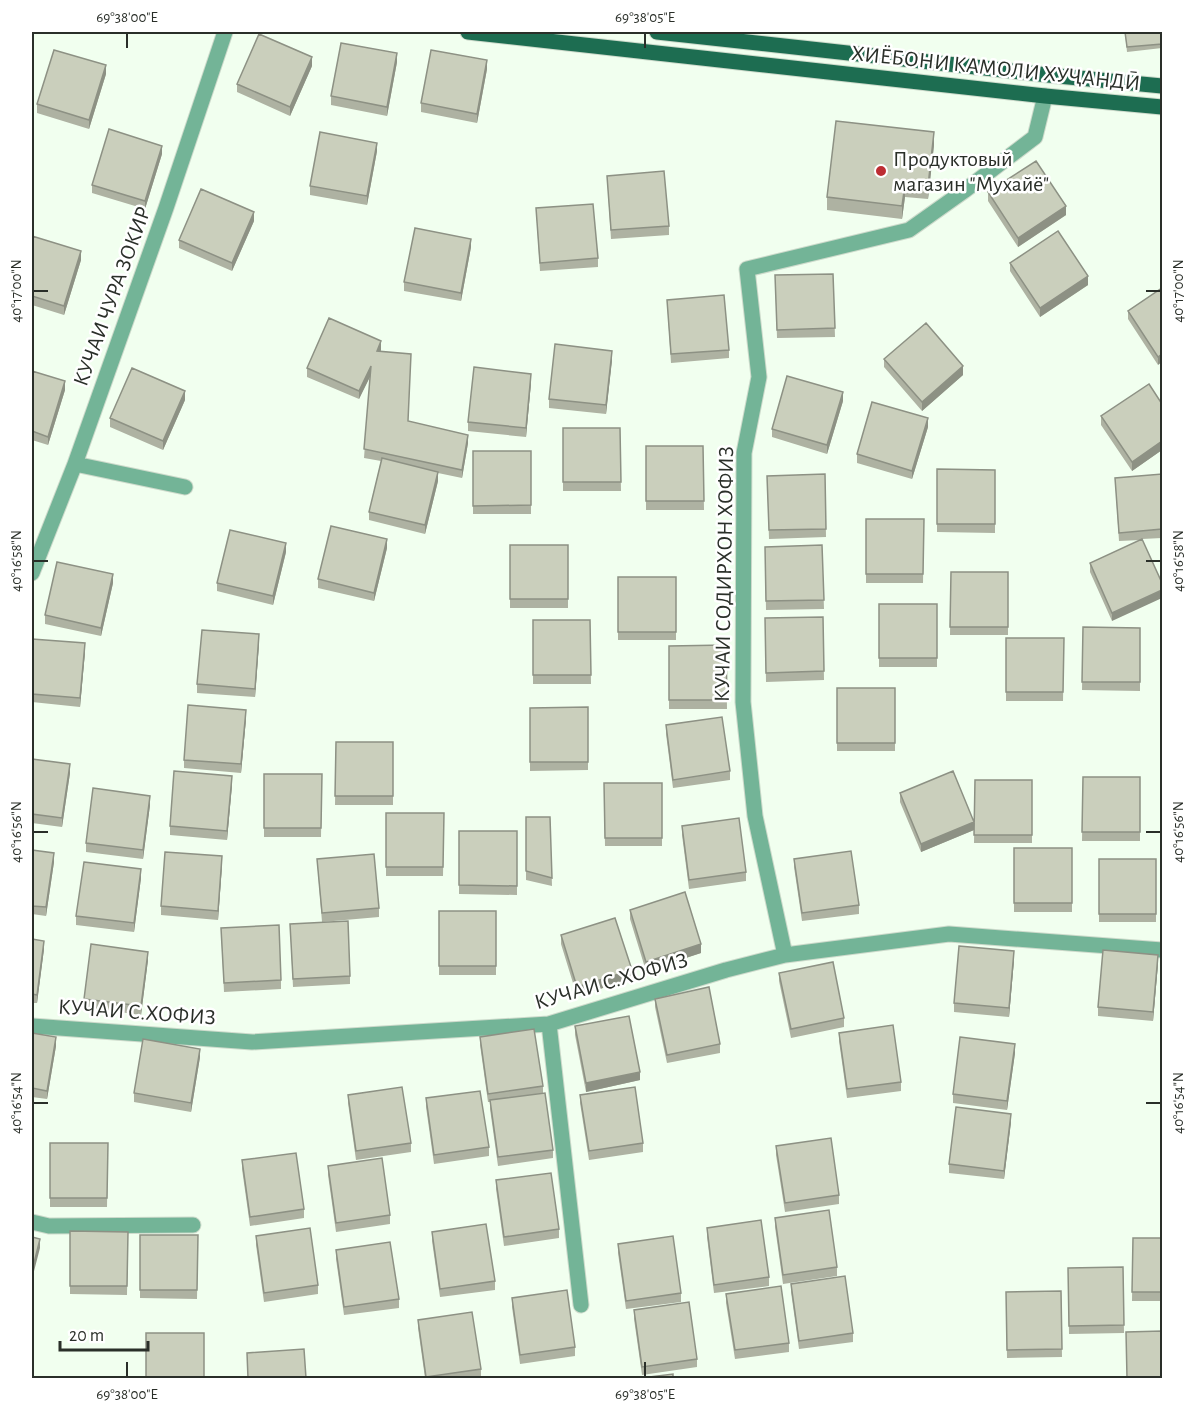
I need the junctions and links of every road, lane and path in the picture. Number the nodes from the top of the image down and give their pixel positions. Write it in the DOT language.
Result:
graph roads {
  1 [pos="225,32"];
  2 [pos="468,32"];
  3 [pos="657,32"];
  4 [pos="1162,86"];
  5 [pos="1045,96"];
  6 [pos="1162,107"];
  7 [pos="75,464"];
  8 [pos="185,487"];
  9 [pos="32,573"];
  10 [pos="1162,950"];
  11 [pos="785,955"];
  12 [pos="549,1024"];
  13 [pos="32,1026"];
  14 [pos="32,1222"];
  15 [pos="193,1225"];
  16 [pos="581,1305"];
  1 -- 7 [label="street, КУЧАИ ЧУРА ЗОКИР"];
  2 -- 5 [label="main road, ХИЁБОНИ КАМОЛИ ХУҶАНДӢ"];
  3 -- 4 [label="main road, ХИЁБОНИ КАМОЛИ ХУҶАНДӢ"];
  5 -- 6 [label="main road, ХИЁБОНИ КАМОЛИ ХУҶАНДӢ"];
  5 -- 11 [label="street, КУЧАИ СОДИРХОН ХОФИЗ"];
  7 -- 8 [label="street"];
  7 -- 9 [label="street, КУЧАИ ЧУРА ЗОКИР"];
  10 -- 11 [label="street, КУЧАИ С.ХОФИЗ"];
  11 -- 12 [label="street, КУЧАИ С.ХОФИЗ"];
  12 -- 13 [label="street, КУЧАИ С.ХОФИЗ"];
  12 -- 16 [label="street"];
  14 -- 15 [label="street"];
}
